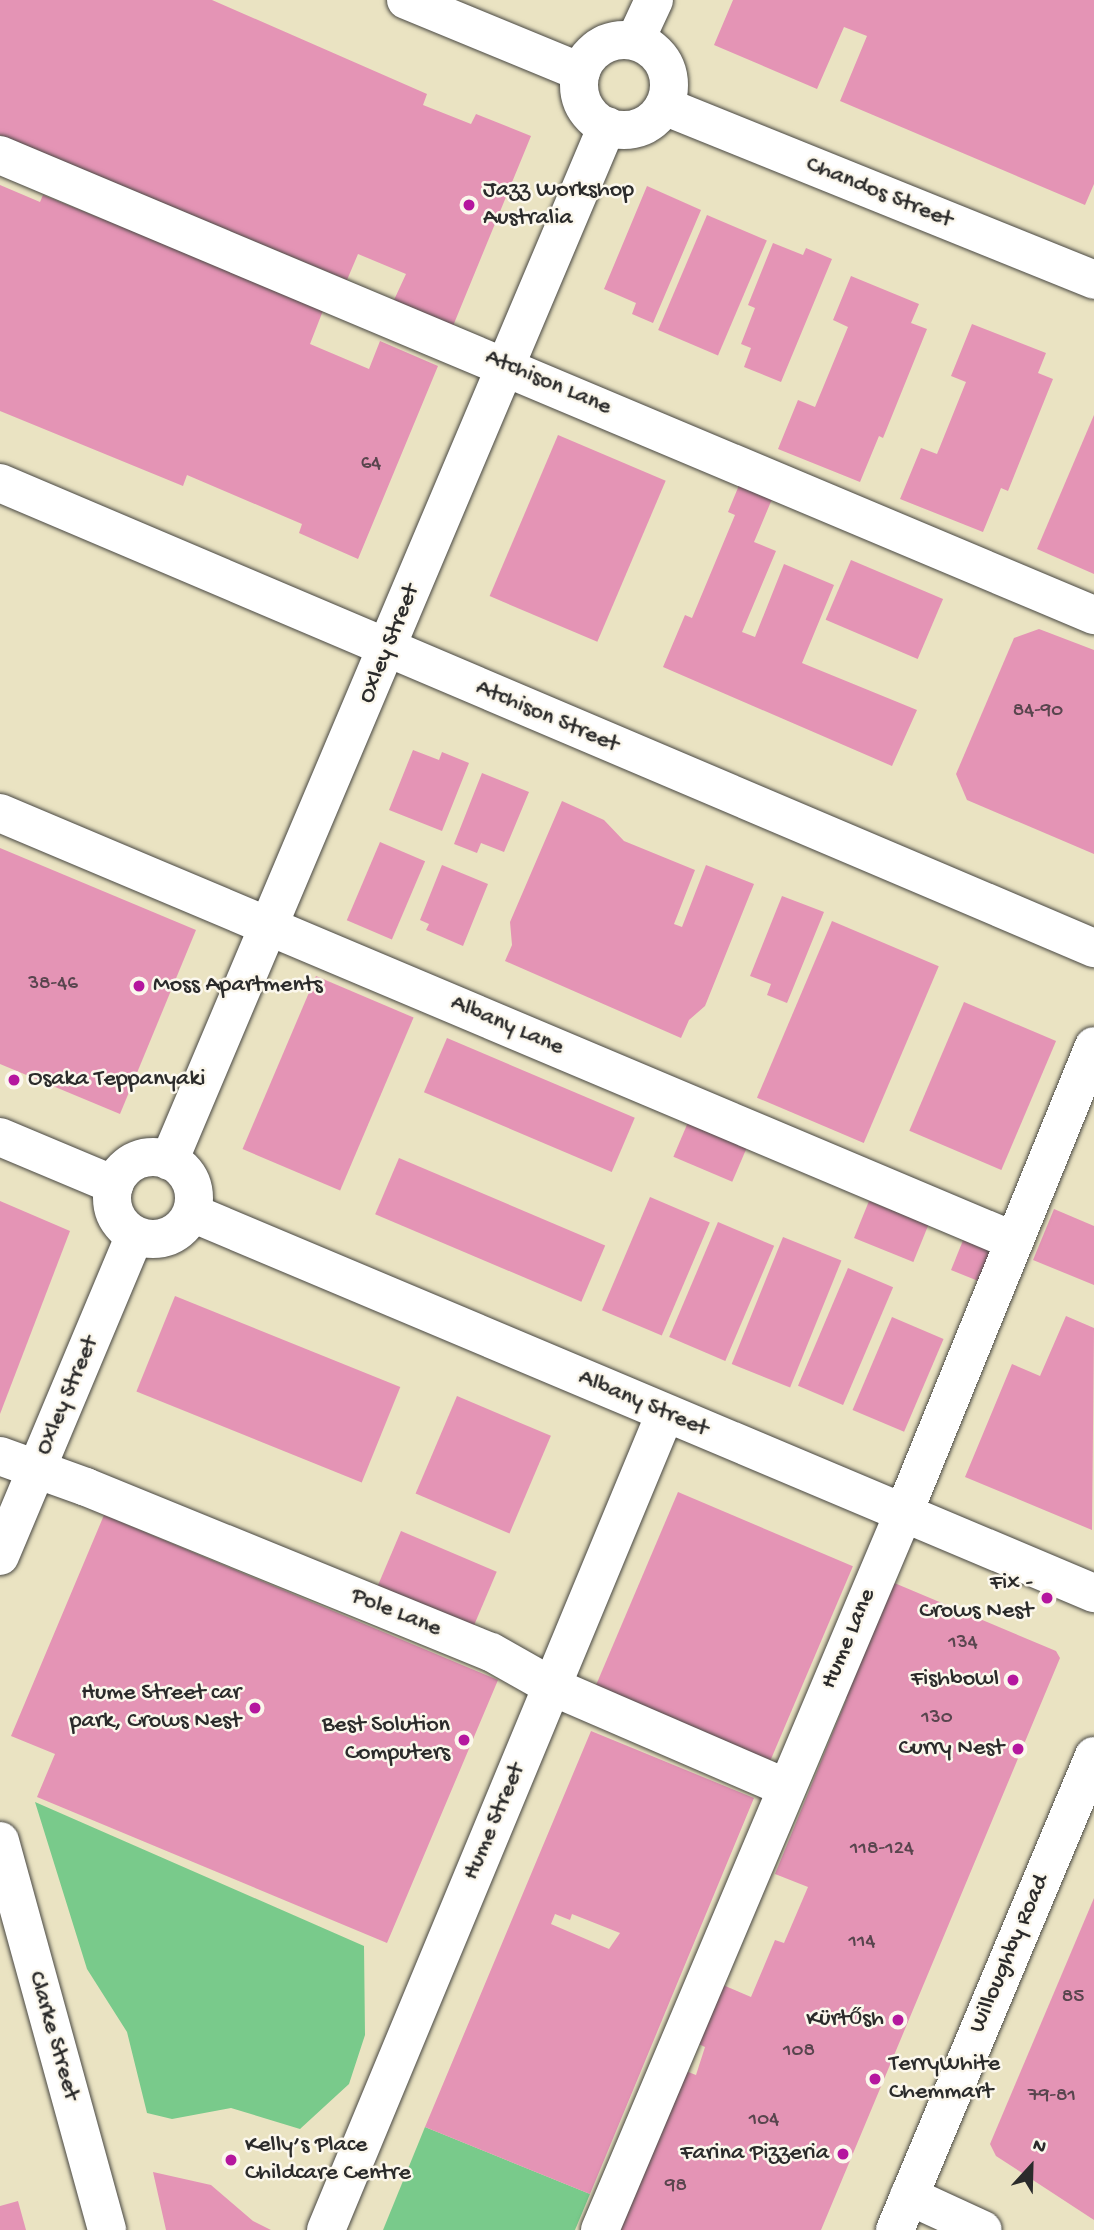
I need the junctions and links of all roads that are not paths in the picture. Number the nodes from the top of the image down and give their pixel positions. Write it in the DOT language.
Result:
graph roads {
  1 [pos="406,0"];
  2 [pos="654,0"];
  3 [pos="635,41"];
  4 [pos="581,72"];
  5 [pos="664,106"];
  6 [pos="607,126"];
  7 [pos="0,155"];
  8 [pos="1094,280"];
  9 [pos="506,366"];
  10 [pos="0,483"];
  11 [pos="1094,615"];
  12 [pos="388,650"];
  13 [pos="0,813"];
  14 [pos="272,925"];
  15 [pos="1094,948"];
  16 [pos="1094,1046"];
  17 [pos="0,1137"];
  18 [pos="169,1161"];
  19 [pos="114,1185"];
  20 [pos="192,1213"];
  21 [pos="135,1236"];
  22 [pos="1014,1241"];
  23 [pos="664,1414"];
  24 [pos="0,1456"];
  25 [pos="37,1471"];
  26 [pos="904,1513"];
  27 [pos="0,1556"];
  28 [pos="1094,1593"];
  29 [pos="551,1686"];
  30 [pos="1094,1756"];
  31 [pos="784,1787"];
  32 [pos="0,1841"];
  33 [pos="902,2213"];
  34 [pos="107,2230"];
  35 [pos="326,2230"];
  36 [pos="600,2230"];
  37 [pos="983,2230"];
  1 -- 4 [label="street"];
  2 -- 3 [label="street"];
  3 -- 4 [label="street"];
  3 -- 5 [label="street"];
  4 -- 6 [label="street"];
  5 -- 6 [label="street"];
  5 -- 8 [label="street, Chandos Street"];
  6 -- 9 [label="street, Oxley Street"];
  7 -- 9 [label="street, Atchison Lane"];
  9 -- 11 [label="street, Atchison Lane"];
  9 -- 12 [label="street, Oxley Street"];
  10 -- 12 [label="street, Atchison Street"];
  12 -- 14 [label="street, Oxley Street"];
  12 -- 15 [label="street, Atchison Street"];
  13 -- 14 [label="street, Albany Lane"];
  14 -- 18 [label="street, Oxley Street"];
  14 -- 22 [label="street, Albany Lane"];
  16 -- 22 [label="street, Hume Lane"];
  17 -- 19 [label="street"];
  18 -- 19 [label="street"];
  18 -- 20 [label="street"];
  19 -- 21 [label="street"];
  20 -- 21 [label="street"];
  20 -- 23 [label="street, Albany Street"];
  21 -- 25 [label="street, Oxley Street"];
  22 -- 26 [label="street, Hume Lane"];
  23 -- 26 [label="street, Albany Street"];
  23 -- 29 [label="street, Hume Street"];
  24 -- 25 [label="street, Pole Lane"];
  25 -- 27 [label="street, Oxley Street"];
  25 -- 29 [label="street, Pole Lane"];
  26 -- 28 [label="street, Albany Street"];
  26 -- 31 [label="street, Hume Lane"];
  29 -- 31 [label="street, Pole Lane"];
  29 -- 35 [label="street, Hume Street"];
  30 -- 33 [label="street, Willoughby Road"];
  31 -- 36 [label="street, Hume Lane"];
  32 -- 34 [label="street, Clarke Street"];
  33 -- 37 [label="street"];
}
